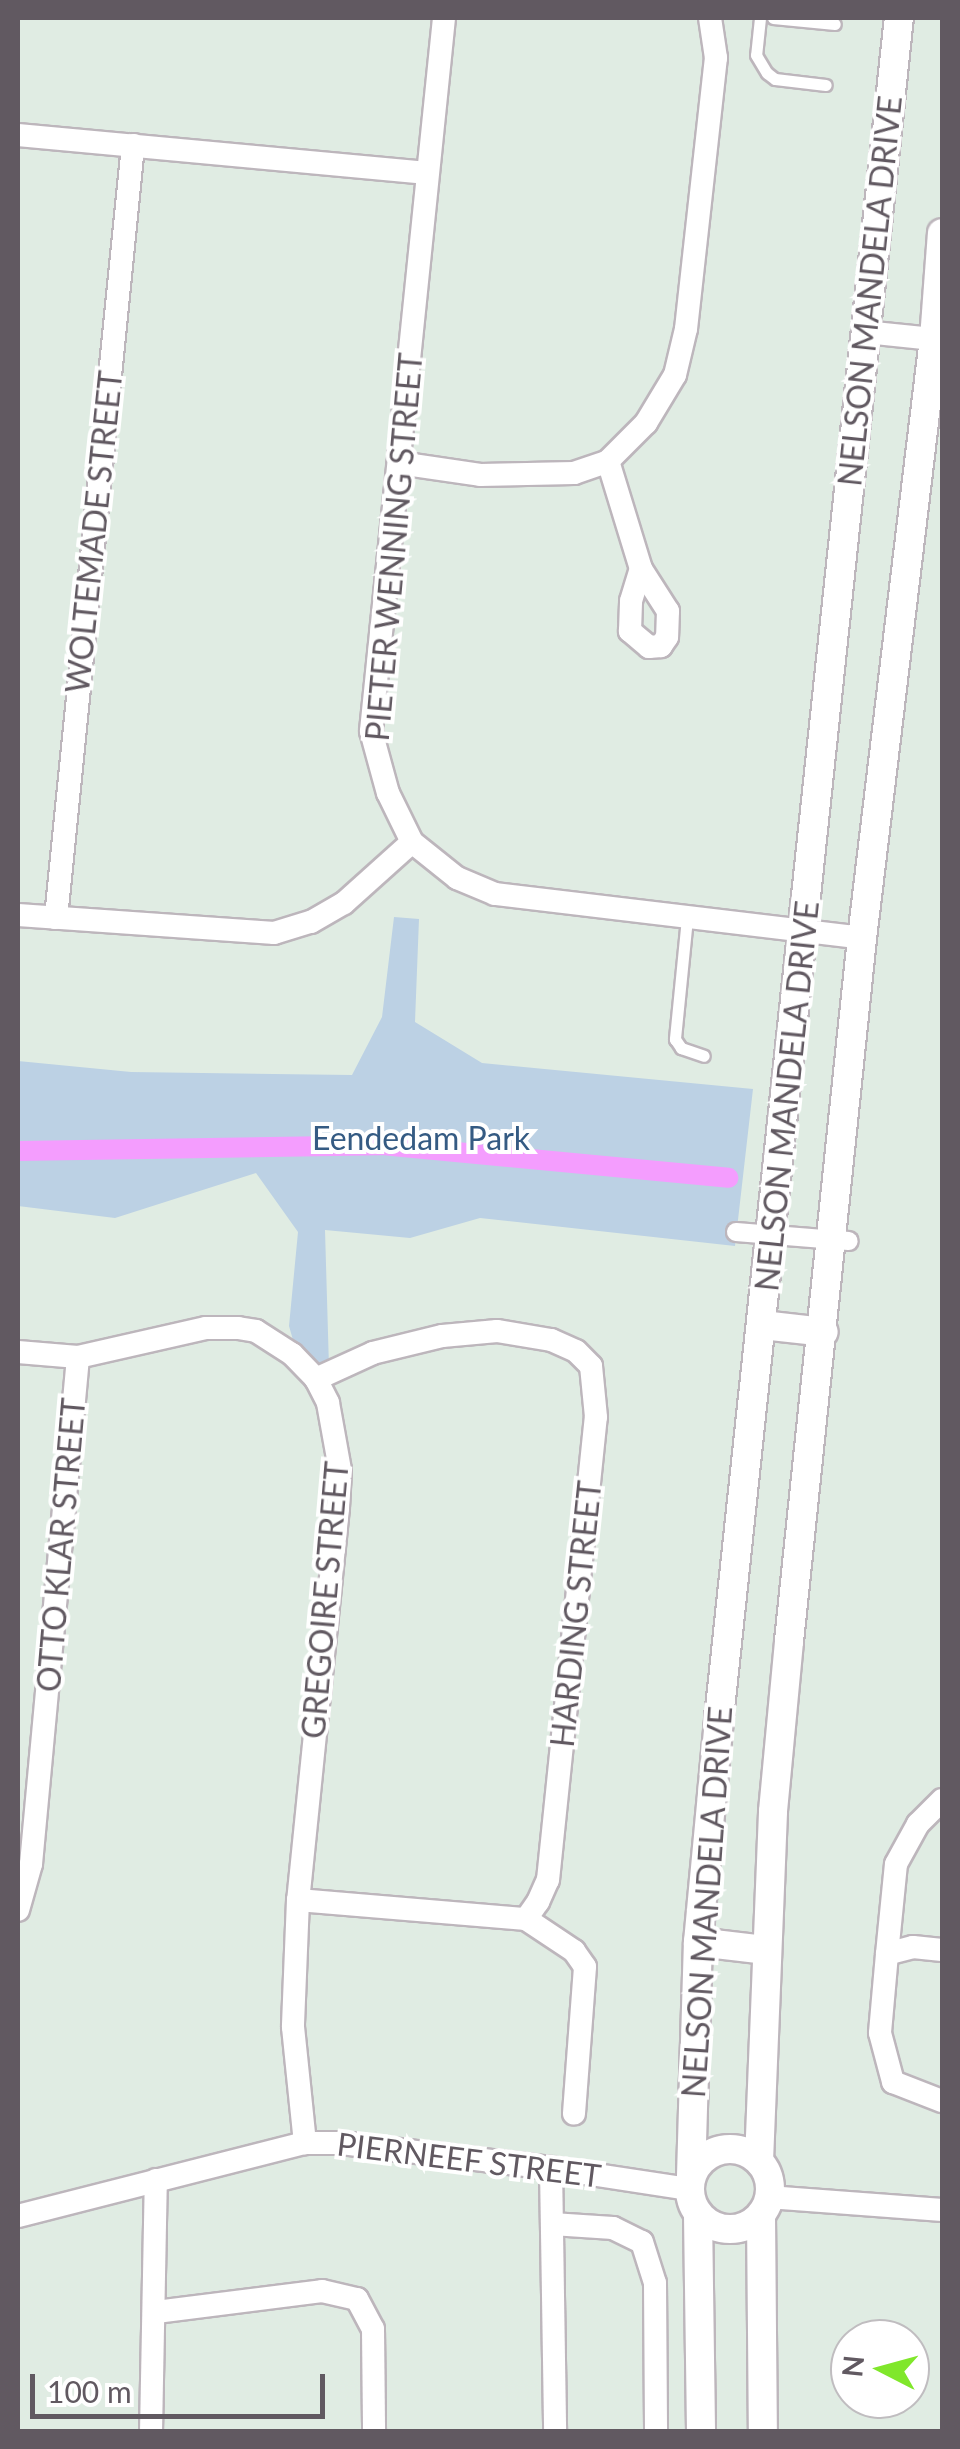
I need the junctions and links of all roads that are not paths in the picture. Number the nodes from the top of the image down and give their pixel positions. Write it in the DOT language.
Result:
graph roads {
  1 [pos="444,18"];
  2 [pos="710,18"];
  3 [pos="760,18"];
  4 [pos="773,18"];
  5 [pos="899,18"];
  6 [pos="835,24"];
  7 [pos="826,85"];
  8 [pos="18,135"];
  9 [pos="132,145"];
  10 [pos="427,173"];
  11 [pos="942,233"];
  12 [pos="865,332"];
  13 [pos="938,340"];
  14 [pos="608,461"];
  15 [pos="399,463"];
  16 [pos="642,569"];
  17 [pos="412,842"];
  18 [pos="18,915"];
  19 [pos="56,918"];
  20 [pos="686,918"];
  21 [pos="805,932"];
  22 [pos="862,938"];
  23 [pos="704,1056"];
  24 [pos="736,1232"];
  25 [pos="772,1235"];
  26 [pos="841,1240"];
  27 [pos="762,1325"];
  28 [pos="824,1332"];
  29 [pos="18,1352"];
  30 [pos="78,1358"];
  31 [pos="316,1379"];
  32 [pos="942,1800"];
  33 [pos="298,1900"];
  34 [pos="18,1910"];
  35 [pos="526,1919"];
  36 [pos="698,1942"];
  37 [pos="766,1950"];
  38 [pos="942,1950"];
  39 [pos="887,1954"];
  40 [pos="942,2101"];
  41 [pos="574,2114"];
  42 [pos="305,2143"];
  43 [pos="759,2161"];
  44 [pos="551,2168"];
  45 [pos="156,2180"];
  46 [pos="693,2193"];
  47 [pos="765,2206"];
  48 [pos="942,2210"];
  49 [pos="18,2216"];
  50 [pos="552,2224"];
  51 [pos="156,2312"];
  52 [pos="151,2432"];
  53 [pos="374,2432"];
  54 [pos="555,2432"];
  55 [pos="656,2432"];
  56 [pos="701,2432"];
  57 [pos="763,2432"];
  1 -- 10 [label="street, PIETER WENNING STREET"];
  2 -- 14 [label="street"];
  3 -- 7 [label="lane"];
  4 -- 6 [label="lane"];
  5 -- 12 [label="street, NELSON MANDELA DRIVE"];
  8 -- 9 [label="street"];
  9 -- 10 [label="street"];
  9 -- 19 [label="street, WOLTEMADE STREET"];
  10 -- 15 [label="street, PIETER WENNING STREET"];
  11 -- 13 [label="street, NELSON MANDELA DRIVE"];
  12 -- 13 [label="street"];
  12 -- 21 [label="street, NELSON MANDELA DRIVE"];
  13 -- 22 [label="street, NELSON MANDELA DRIVE"];
  14 -- 15 [label="street"];
  14 -- 16 [label="street"];
  15 -- 17 [label="street, PIETER WENNING STREET"];
  17 -- 19 [label="street"];
  17 -- 20 [label="street, PIETER WENNING STREET"];
  18 -- 19 [label="street"];
  20 -- 21 [label="street, PIETER WENNING STREET"];
  20 -- 23 [label="lane"];
  21 -- 22 [label="street, PIETER WENNING STREET"];
  21 -- 25 [label="street, NELSON MANDELA DRIVE"];
  22 -- 26 [label="street, NELSON MANDELA DRIVE"];
  24 -- 25 [label="street"];
  25 -- 26 [label="street"];
  25 -- 27 [label="street, NELSON MANDELA DRIVE"];
  26 -- 28 [label="street, NELSON MANDELA DRIVE"];
  27 -- 28 [label="street"];
  27 -- 36 [label="street, NELSON MANDELA DRIVE"];
  28 -- 37 [label="street, NELSON MANDELA DRIVE"];
  29 -- 30 [label="street, GREGOIRE STREET"];
  30 -- 31 [label="street, GREGOIRE STREET"];
  30 -- 34 [label="street, OTTO KLAR STREET"];
  31 -- 33 [label="street, GREGOIRE STREET"];
  31 -- 35 [label="street, HARDING STREET"];
  32 -- 39 [label="street"];
  33 -- 35 [label="street"];
  33 -- 42 [label="street, GREGOIRE STREET"];
  35 -- 41 [label="street"];
  36 -- 37 [label="street"];
  36 -- 46 [label="street, NELSON MANDELA DRIVE"];
  37 -- 43 [label="street, NELSON MANDELA DRIVE"];
  38 -- 39 [label="street"];
  39 -- 40 [label="street"];
  42 -- 44 [label="street, PIERNEEF STREET"];
  42 -- 45 [label="street, PIERNEEF STREET"];
  43 -- 46 [label="street"];
  43 -- 47 [label="street"];
  44 -- 46 [label="street, PIERNEEF STREET"];
  44 -- 50 [label="street"];
  45 -- 49 [label="street, PIERNEEF STREET"];
  45 -- 51 [label="street"];
  46 -- 47 [label="street"];
  46 -- 56 [label="street, NELSON MANDELA DRIVE"];
  47 -- 48 [label="street"];
  47 -- 57 [label="street"];
  50 -- 54 [label="street"];
  50 -- 55 [label="street"];
  51 -- 52 [label="street"];
  51 -- 53 [label="street"];
}
